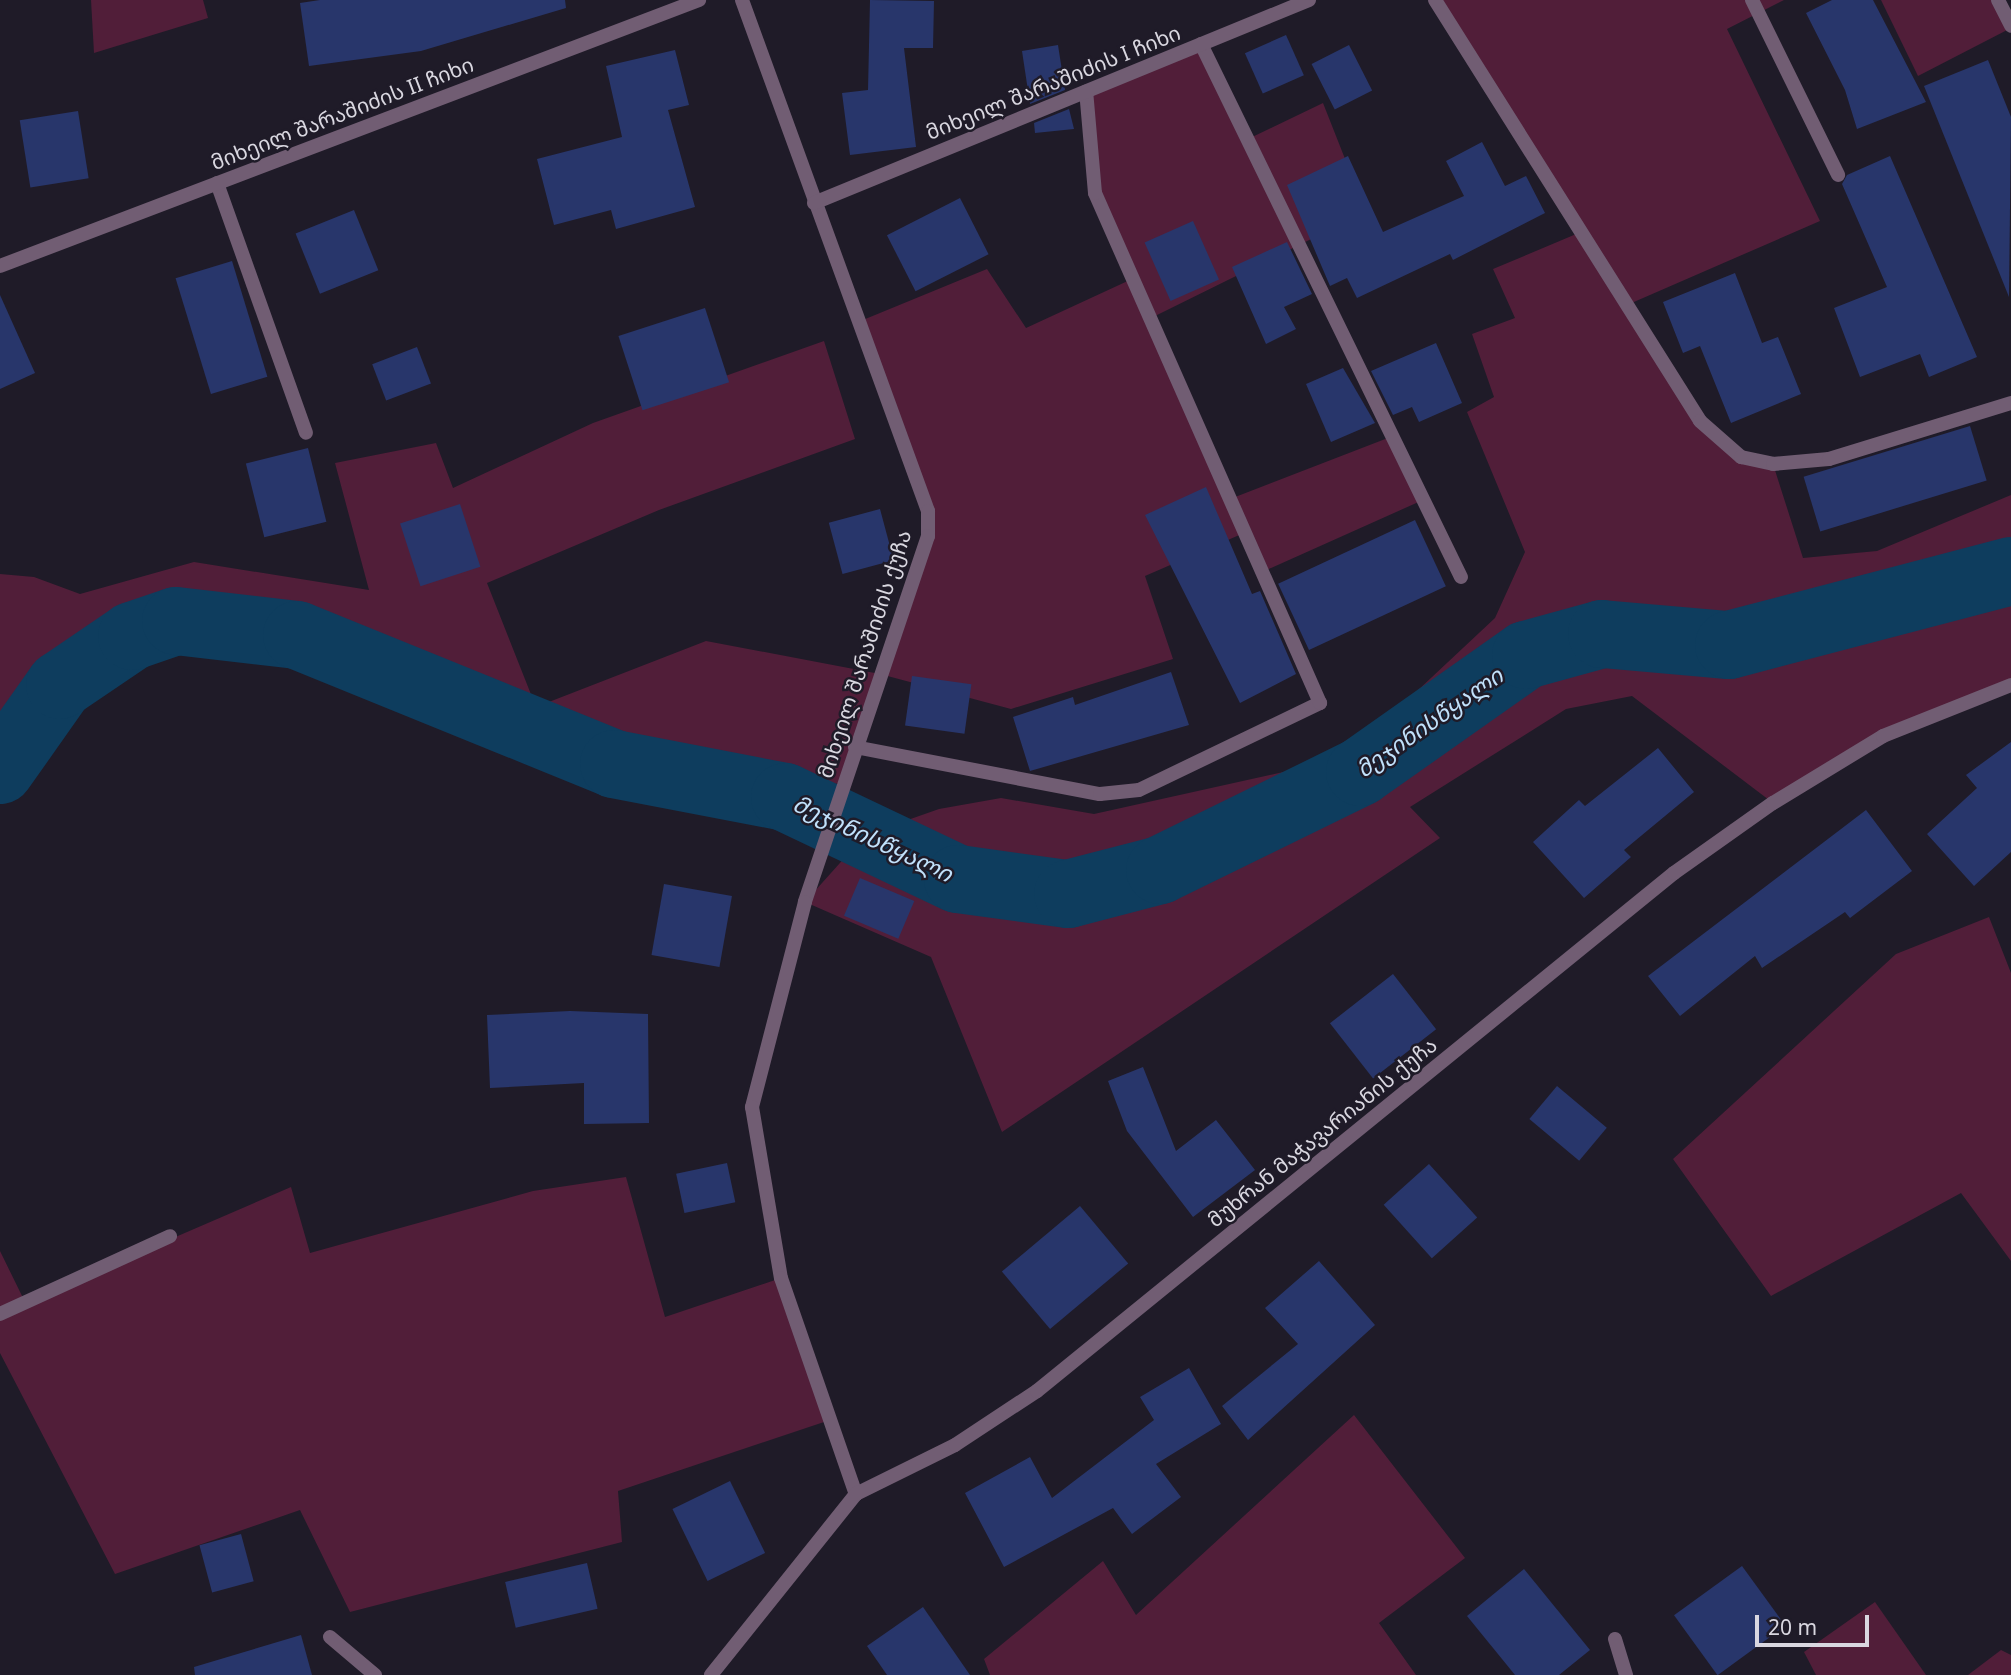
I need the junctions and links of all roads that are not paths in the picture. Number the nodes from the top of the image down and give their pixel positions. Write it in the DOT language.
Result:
graph roads {
  1 [pos="699,0"];
  2 [pos="742,0"];
  3 [pos="1309,0"];
  4 [pos="1435,0"];
  5 [pos="1752,0"];
  6 [pos="1998,0"];
  7 [pos="2011,26"];
  8 [pos="1202,44"];
  9 [pos="1086,91"];
  10 [pos="1838,175"];
  11 [pos="217,183"];
  12 [pos="814,203"];
  13 [pos="0,266"];
  14 [pos="2011,403"];
  15 [pos="306,433"];
  16 [pos="1461,577"];
  17 [pos="2011,685"];
  18 [pos="855,747"];
  19 [pos="170,1236"];
  20 [pos="0,1314"];
  21 [pos="856,1494"];
  22 [pos="330,1637"];
  23 [pos="1615,1639"];
  24 [pos="375,1675"];
  25 [pos="711,1675"];
  26 [pos="1626,1675"];
  1 -- 11 [label="street, მიხეილ შარაშიძის II ჩიხი"];
  2 -- 12 [label="street, მიხეილ შარაშიძის ქუჩა"];
  3 -- 8 [label="street, მიხეილ შარაშიძის I ჩიხი"];
  4 -- 14 [label="street"];
  5 -- 10 [label="street"];
  6 -- 7 [label="street"];
  8 -- 9 [label="street, მიხეილ შარაშიძის I ჩიხი"];
  8 -- 16 [label="street"];
  9 -- 12 [label="street, მიხეილ შარაშიძის I ჩიხი"];
  9 -- 18 [label="street"];
  11 -- 13 [label="street, მიხეილ შარაშიძის II ჩიხი"];
  11 -- 15 [label="street"];
  12 -- 18 [label="street, მიხეილ შარაშიძის ქუჩა"];
  17 -- 21 [label="street, მუხრან მაჭავარიანის ქუჩა"];
  18 -- 21 [label="street, მიხეილ შარაშიძის ქუჩა"];
  19 -- 20 [label="street"];
  21 -- 25 [label="street, მუხრან მაჭავარიანის ქუჩა"];
  22 -- 24 [label="street"];
  23 -- 26 [label="street"];
}
